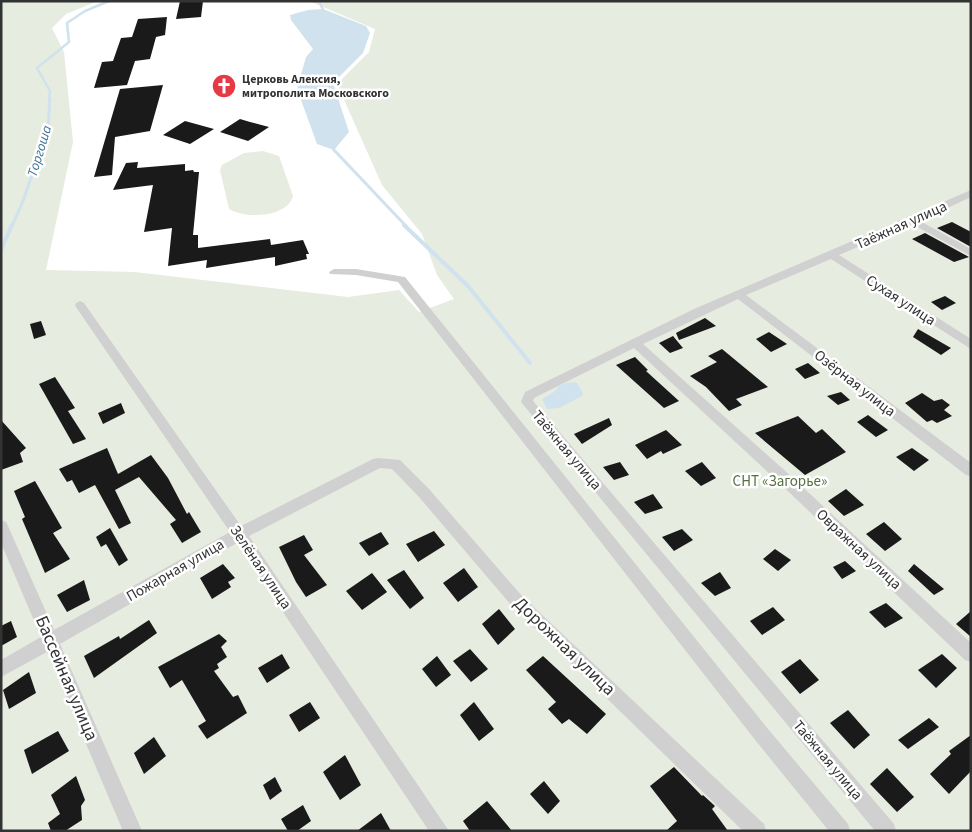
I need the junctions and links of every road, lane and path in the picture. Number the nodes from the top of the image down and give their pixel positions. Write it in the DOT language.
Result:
graph roads {
  1 [pos="971,193"];
  2 [pos="913,221"];
  3 [pos="971,253"];
  4 [pos="832,255"];
  5 [pos="334,272"];
  6 [pos="739,295"];
  7 [pos="80,305"];
  8 [pos="635,343"];
  9 [pos="971,345"];
  10 [pos="378,463"];
  11 [pos="971,471"];
  12 [pos="1,526"];
  13 [pos="239,534"];
  14 [pos="51,641"];
  15 [pos="971,654"];
  16 [pos="1,669"];
  17 [pos="133,831"];
  18 [pos="440,831"];
  19 [pos="758,831"];
  20 [pos="841,831"];
  21 [pos="887,831"];
  1 -- 2 [label="street, Таёжная улица"];
  2 -- 3 [label="street"];
  2 -- 4 [label="street, Таёжная улица"];
  4 -- 6 [label="street, Таёжная улица"];
  4 -- 9 [label="street, Сухая улица"];
  5 -- 20 [label="street"];
  6 -- 8 [label="street, Таёжная улица"];
  6 -- 11 [label="street, Озёрная улица"];
  7 -- 13 [label="street, Зелёная улица"];
  8 -- 15 [label="street, Овражная улица"];
  8 -- 21 [label="street, Таёжная улица"];
  10 -- 13 [label="street, Пожарная улица"];
  10 -- 19 [label="street, Дорожная улица"];
  12 -- 14 [label="street, Бассейная улица"];
  13 -- 14 [label="street, Пожарная улица"];
  13 -- 18 [label="street, Зелёная улица"];
  14 -- 16 [label="street, Пожарная улица"];
  14 -- 17 [label="street, Бассейная улица"];
}
